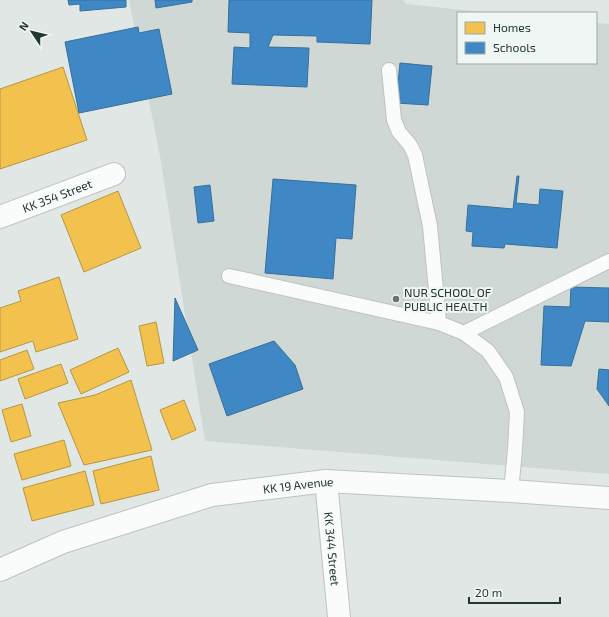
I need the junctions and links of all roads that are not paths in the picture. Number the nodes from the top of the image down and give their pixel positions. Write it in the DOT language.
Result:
graph roads {
  1 [pos="389,70"];
  2 [pos="114,174"];
  3 [pos="0,217"];
  4 [pos="609,261"];
  5 [pos="229,276"];
  6 [pos="440,323"];
  7 [pos="464,332"];
  8 [pos="326,481"];
  9 [pos="511,491"];
  10 [pos="609,498"];
  11 [pos="0,570"];
  12 [pos="339,617"];
  1 -- 6 [label="lane"];
  2 -- 3 [label="street, KK 354 Street"];
  4 -- 7 [label="lane"];
  5 -- 6 [label="lane"];
  6 -- 7 [label="lane"];
  7 -- 9 [label="lane"];
  8 -- 9 [label="street, KK 19 Avenue"];
  8 -- 11 [label="street, KK 19 Avenue"];
  8 -- 12 [label="street, KK 344 Street"];
  9 -- 10 [label="street, KK 19 Avenue"];
}
